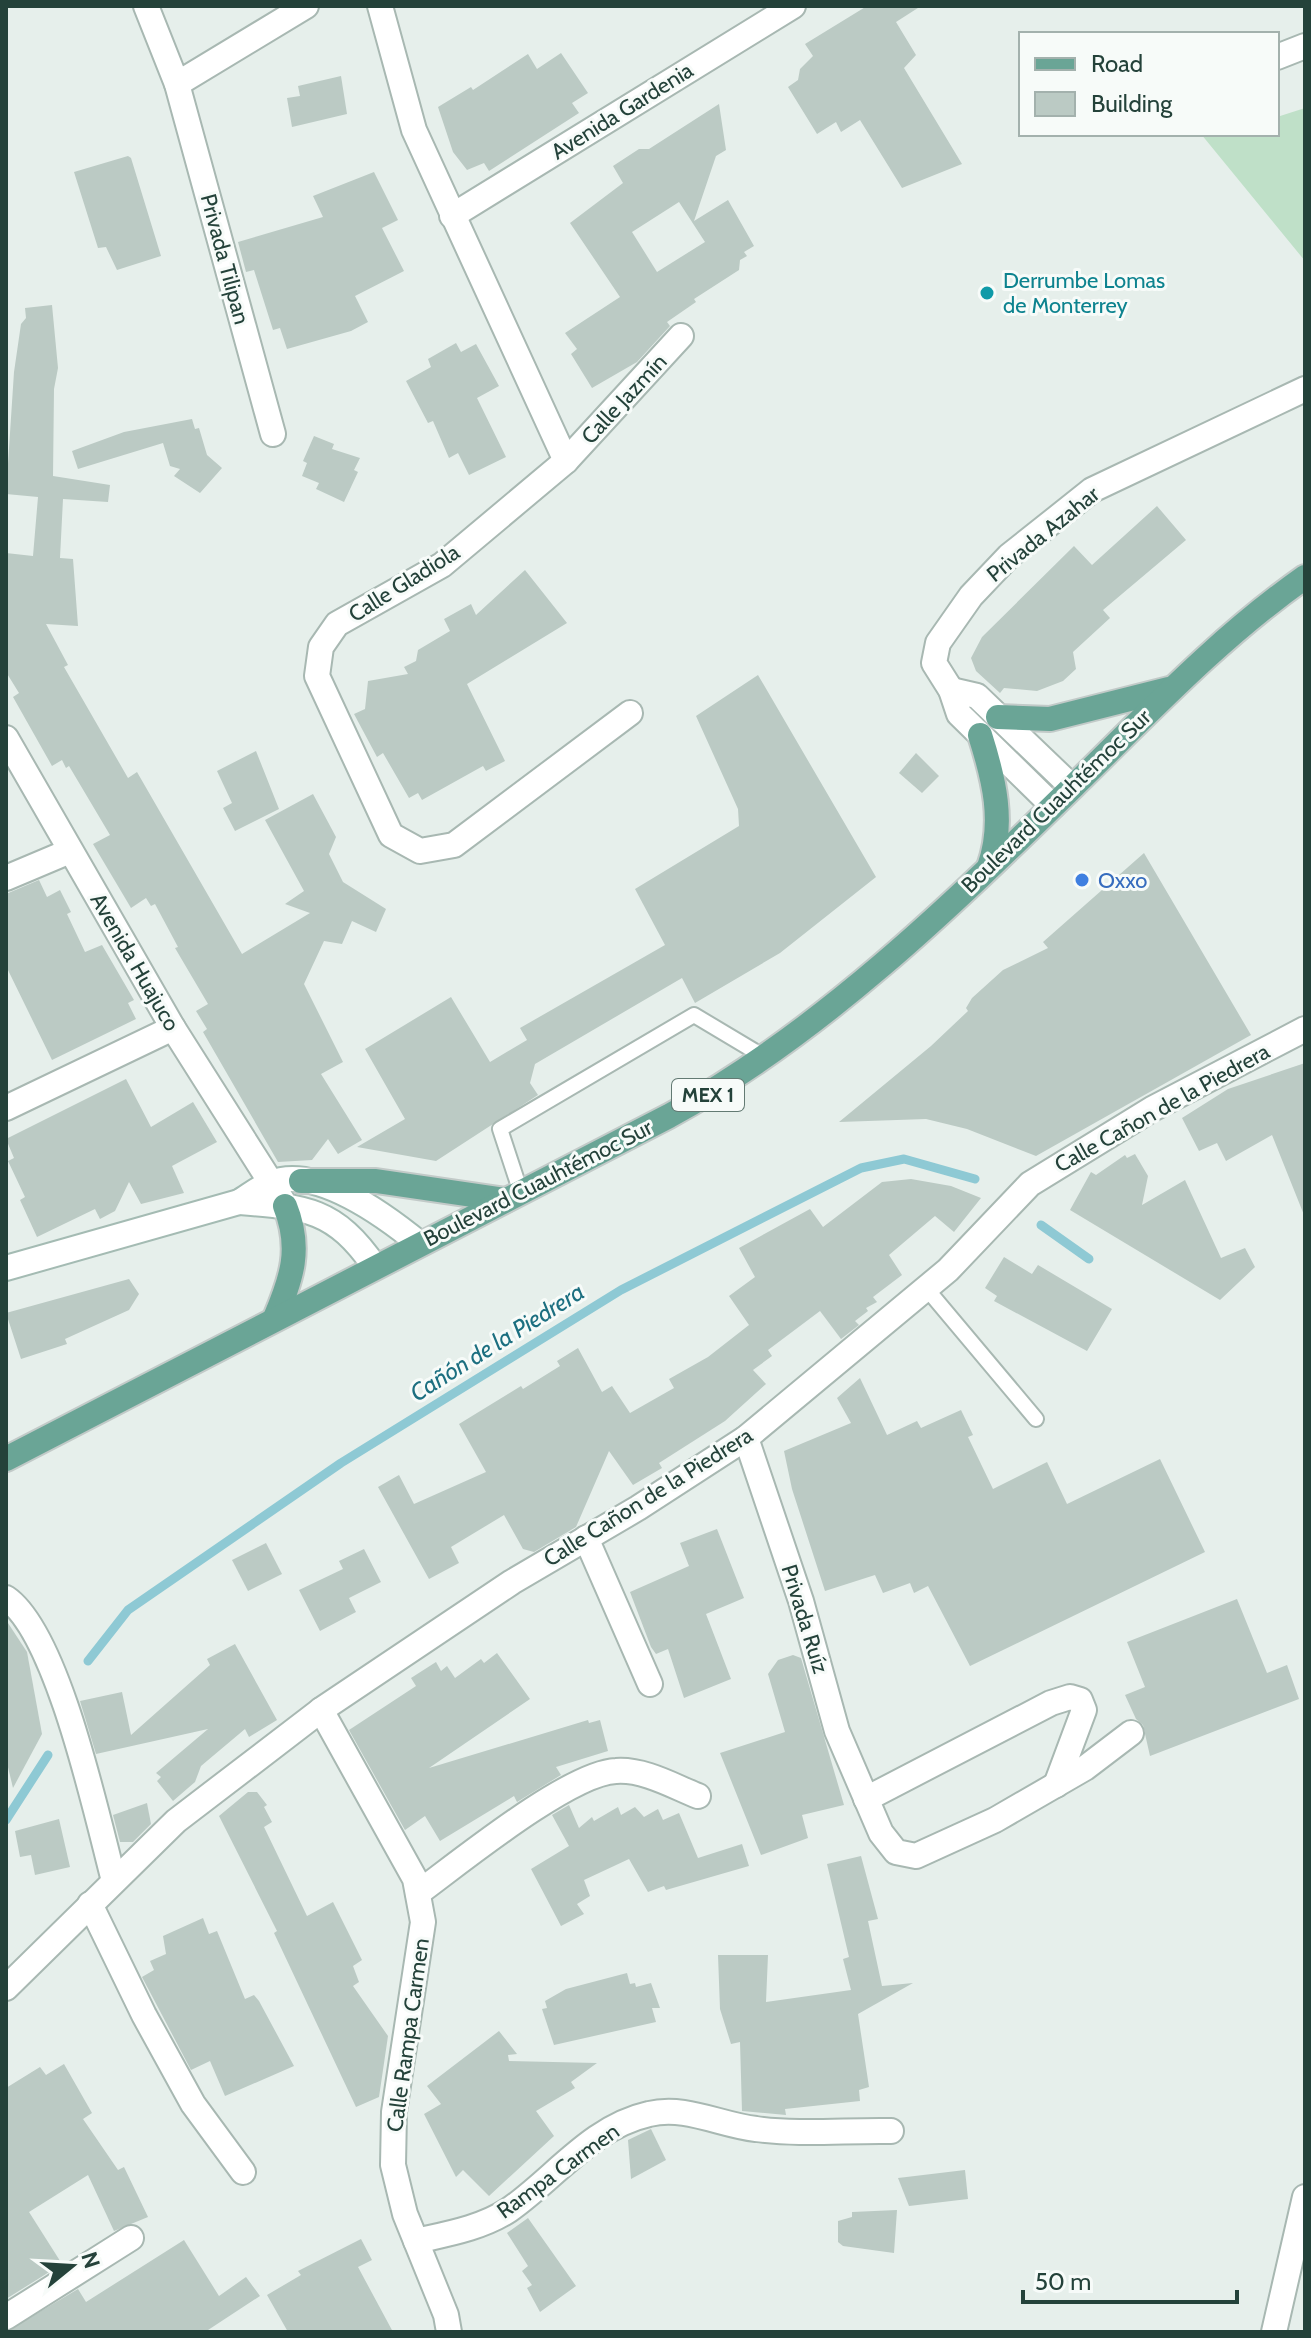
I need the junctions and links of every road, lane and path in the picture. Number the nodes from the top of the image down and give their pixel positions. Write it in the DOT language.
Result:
graph roads {
  1 [pos="146,6"];
  2 [pos="306,6"];
  3 [pos="380,6"];
  4 [pos="793,6"];
  5 [pos="1305,46"];
  6 [pos="1279,56"];
  7 [pos="177,84"];
  8 [pos="452,216"];
  9 [pos="681,336"];
  10 [pos="1305,389"];
  11 [pos="273,434"];
  12 [pos="566,461"];
  13 [pos="1305,577"];
  14 [pos="1175,687"];
  15 [pos="951,690"];
  16 [pos="630,713"];
  17 [pos="998,717"];
  18 [pos="980,735"];
  19 [pos="6,738"];
  20 [pos="1072,787"];
  21 [pos="1053,806"];
  22 [pos="70,851"];
  23 [pos="989,867"];
  24 [pos="6,878"];
  25 [pos="173,1028"];
  26 [pos="1305,1029"];
  27 [pos="767,1058"];
  28 [pos="6,1108"];
  29 [pos="301,1181"];
  30 [pos="273,1182"];
  31 [pos="514,1196"];
  32 [pos="239,1202"];
  33 [pos="285,1206"];
  34 [pos="420,1244"];
  35 [pos="375,1267"];
  36 [pos="6,1268"];
  37 [pos="926,1288"];
  38 [pos="275,1318"];
  39 [pos="1036,1419"];
  40 [pos="746,1438"];
  41 [pos="6,1459"];
  42 [pos="586,1538"];
  43 [pos="6,1598"];
  44 [pos="650,1684"];
  45 [pos="321,1710"];
  46 [pos="1131,1733"];
  47 [pos="1056,1785"];
  48 [pos="698,1796"];
  49 [pos="866,1799"];
  50 [pos="114,1881"];
  51 [pos="418,1893"];
  52 [pos="90,1904"];
  53 [pos="6,1988"];
  54 [pos="891,2131"];
  55 [pos="243,2172"];
  56 [pos="1305,2197"];
  57 [pos="131,2238"];
  58 [pos="416,2241"];
  59 [pos="6,2317"];
  60 [pos="449,2330"];
  61 [pos="1274,2332"];
  1 -- 7 [label="street, Privada Tilipan"];
  2 -- 7 [label="street"];
  3 -- 8 [label="street"];
  4 -- 8 [label="street, Avenida Gardenia"];
  5 -- 6 [label="street"];
  7 -- 11 [label="street, Privada Tilipan"];
  8 -- 12 [label="street"];
  9 -- 12 [label="street, Calle Jazmín"];
  10 -- 15 [label="street, Privada Azahar"];
  12 -- 16 [label="street, Calle Gladiola"];
  13 -- 14 [label="main road, Boulevard Cuauhtémoc Sur / MEX 1"];
  14 -- 17 [label="main road"];
  14 -- 20 [label="main road, Boulevard Cuauhtémoc Sur / MEX 1"];
  15 -- 17 [label="street"];
  15 -- 18 [label="street, Privada Azahar"];
  17 -- 20 [label="street"];
  18 -- 21 [label="street, Privada Azahar"];
  18 -- 23 [label="main road"];
  19 -- 22 [label="street, Avenida Huajuco"];
  20 -- 21 [label="main road, Boulevard Cuauhtémoc Sur / MEX 1"];
  21 -- 23 [label="main road, Boulevard Cuauhtémoc Sur / MEX 1"];
  22 -- 24 [label="street"];
  22 -- 25 [label="street, Avenida Huajuco"];
  23 -- 27 [label="main road, Boulevard Cuauhtémoc Sur / MEX 1"];
  25 -- 28 [label="street"];
  25 -- 30 [label="street, Avenida Huajuco"];
  26 -- 37 [label="street, Calle Cañon de la Piedrera"];
  27 -- 31 [label="main road, Boulevard Cuauhtémoc Sur / MEX 1"];
  27 -- 31 [label="lane"];
  29 -- 30 [label="street"];
  29 -- 31 [label="main road"];
  29 -- 34 [label="street"];
  30 -- 32 [label="street"];
  30 -- 33 [label="street, Avenida Huajuco"];
  31 -- 34 [label="main road, Boulevard Cuauhtémoc Sur / MEX 1"];
  32 -- 33 [label="street"];
  32 -- 36 [label="street"];
  33 -- 35 [label="street"];
  33 -- 38 [label="main road"];
  34 -- 35 [label="main road, Boulevard Cuauhtémoc Sur / MEX 1"];
  35 -- 38 [label="main road, Boulevard Cuauhtémoc Sur / MEX 1"];
  37 -- 39 [label="lane"];
  37 -- 40 [label="street, Calle Cañon de la Piedrera"];
  38 -- 41 [label="main road, Boulevard Cuauhtémoc Sur / MEX 1"];
  40 -- 42 [label="street, Calle Cañon de la Piedrera"];
  40 -- 49 [label="street, Privada Ruíz"];
  42 -- 44 [label="street"];
  42 -- 45 [label="street, Calle Cañon de la Piedrera"];
  43 -- 50 [label="street"];
  45 -- 50 [label="street, Calle Cañon de la Piedrera"];
  45 -- 51 [label="street, Calle Rampa Carmen"];
  46 -- 47 [label="street, Privada Ruíz"];
  47 -- 49 [label="street, Privada Ruíz"];
  47 -- 49 [label="street"];
  48 -- 51 [label="street"];
  50 -- 52 [label="street, Calle Cañon de la Piedrera"];
  51 -- 58 [label="street, Calle Rampa Carmen"];
  52 -- 53 [label="street, Calle Cañon de la Piedrera"];
  52 -- 55 [label="street"];
  54 -- 58 [label="street, Rampa Carmen"];
  56 -- 61 [label="street"];
  57 -- 59 [label="street"];
  58 -- 60 [label="street, Calle Rampa Carmen"];
}
